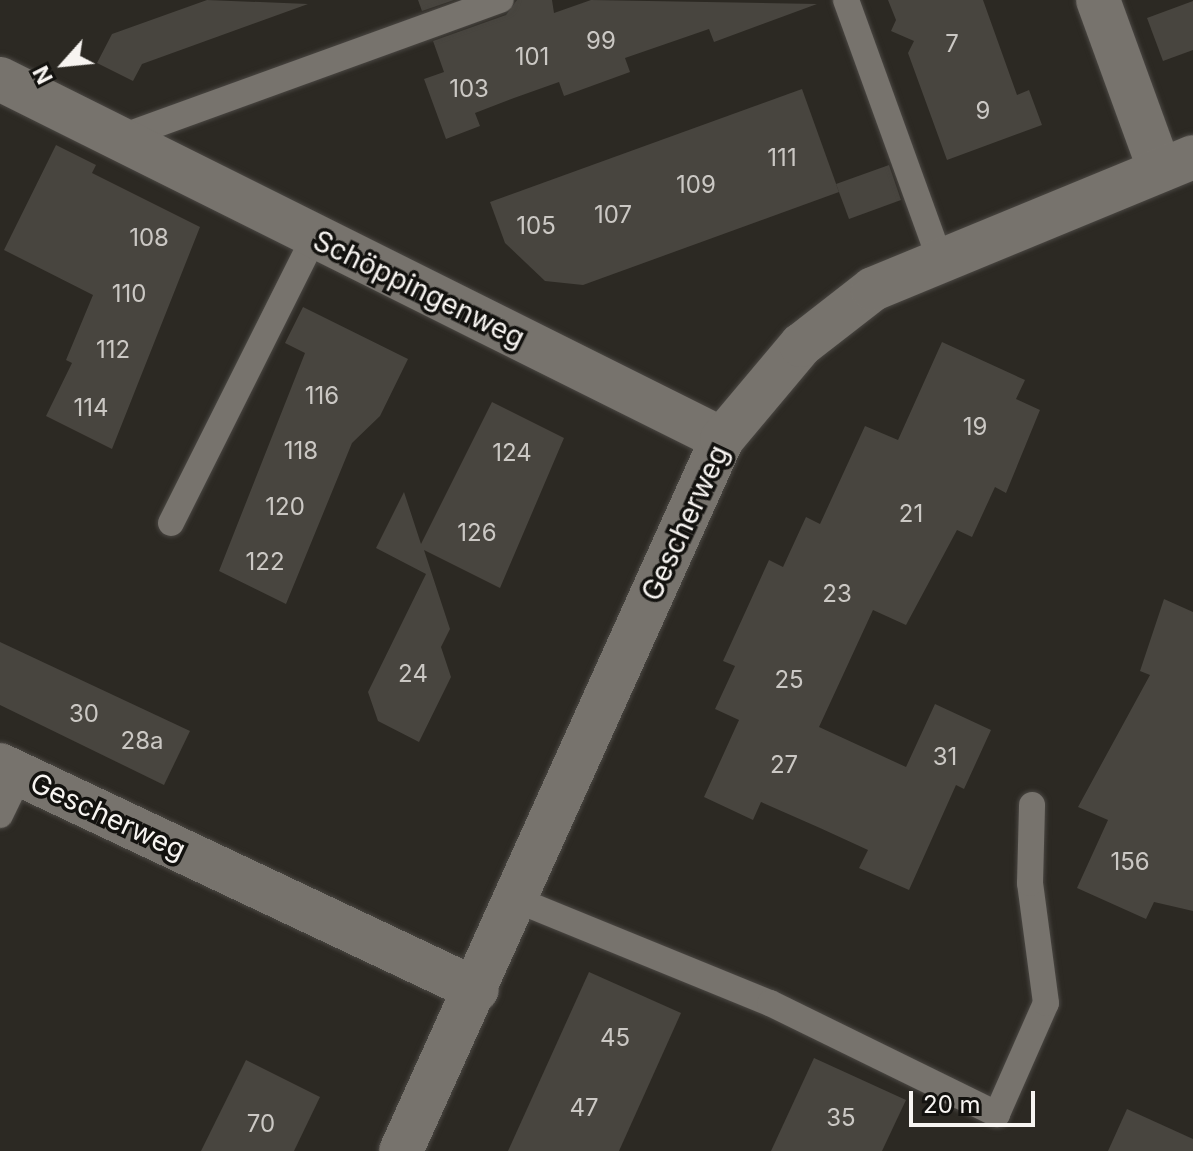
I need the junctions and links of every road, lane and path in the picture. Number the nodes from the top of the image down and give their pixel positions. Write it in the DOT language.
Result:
graph roads {
  1 [pos="501,0"];
  2 [pos="846,0"];
  3 [pos="1098,0"];
  4 [pos="0,79"];
  5 [pos="116,139"];
  6 [pos="1176,163"];
  7 [pos="314,238"];
  8 [pos="939,257"];
  9 [pos="722,439"];
  10 [pos="171,523"];
  11 [pos="10,770"];
  12 [pos="1032,805"];
  13 [pos="0,815"];
  14 [pos="517,900"];
  15 [pos="477,990"];
  16 [pos="401,1151"];
  1 -- 5 [label="lane"];
  2 -- 8 [label="lane"];
  3 -- 6 [label="street"];
  4 -- 5 [label="street, Schöppingenweg"];
  5 -- 7 [label="street, Schöppingenweg"];
  6 -- 8 [label="street, Gescherweg"];
  7 -- 9 [label="street, Schöppingenweg"];
  7 -- 10 [label="lane"];
  8 -- 9 [label="street, Gescherweg"];
  9 -- 14 [label="street, Gescherweg"];
  11 -- 13 [label="lane"];
  11 -- 15 [label="street, Gescherweg"];
  12 -- 14 [label="lane"];
  14 -- 15 [label="street, Gescherweg"];
  15 -- 16 [label="street, Gescherweg"];
}
